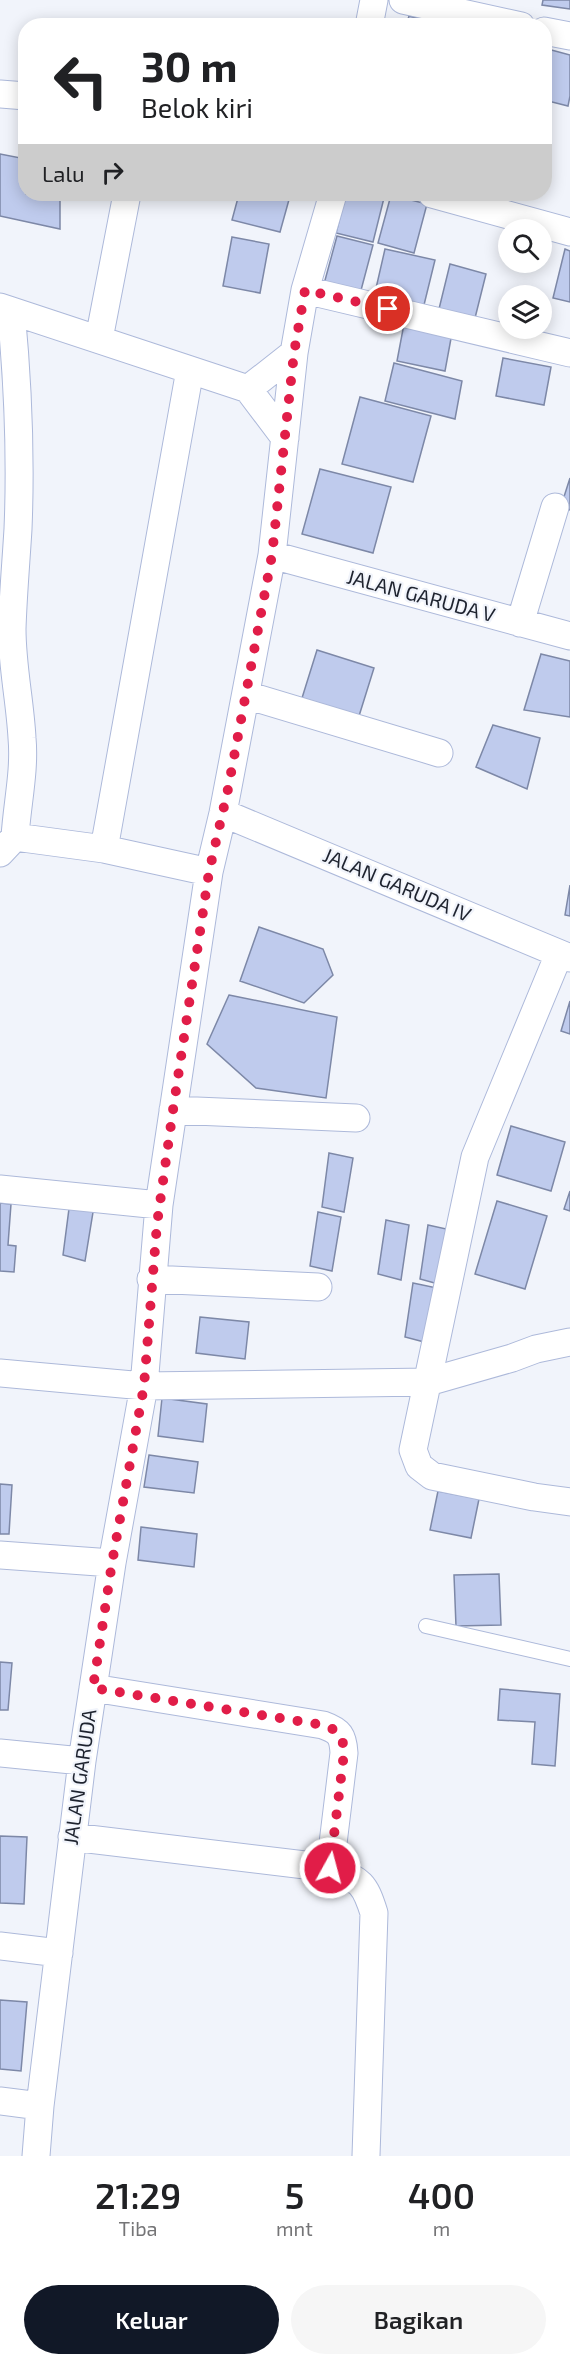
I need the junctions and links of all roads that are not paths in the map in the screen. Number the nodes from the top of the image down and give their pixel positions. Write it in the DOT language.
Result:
graph roads {
  1 [pos="374,0"];
  2 [pos="403,0"];
  3 [pos="371,18"];
  4 [pos="484,18"];
  5 [pos="552,33"];
  6 [pos="570,36"];
  7 [pos="0,94"];
  8 [pos="18,95"];
  9 [pos="126,201"];
  10 [pos="331,201"];
  11 [pos="457,201"];
  12 [pos="570,232"];
  13 [pos="305,290"];
  14 [pos="6,309"];
  15 [pos="99,339"];
  16 [pos="570,352"];
  17 [pos="294,353"];
  18 [pos="190,370"];
  19 [pos="248,389"];
  20 [pos="285,438"];
  21 [pos="555,507"];
  22 [pos="272,555"];
  23 [pos="520,623"];
  24 [pos="6,630"];
  25 [pos="570,636"];
  26 [pos="246,695"];
  27 [pos="439,753"];
  28 [pos="223,813"];
  29 [pos="8,845"];
  30 [pos="104,849"];
  31 [pos="209,872"];
  32 [pos="565,956"];
  33 [pos="173,1110"];
  34 [pos="356,1118"];
  35 [pos="0,1189"];
  36 [pos="159,1205"];
  37 [pos="151,1279"];
  38 [pos="318,1287"];
  39 [pos="570,1342"];
  40 [pos="0,1372"];
  41 [pos="428,1382"];
  42 [pos="144,1386"];
  43 [pos="570,1502"];
  44 [pos="0,1555"];
  45 [pos="112,1563"];
  46 [pos="426,1626"];
  47 [pos="570,1659"];
  48 [pos="93,1688"];
  49 [pos="0,1753"];
  50 [pos="82,1761"];
  51 [pos="72,1837"];
  52 [pos="330,1868"];
  53 [pos="0,1946"];
  54 [pos="59,1953"];
  55 [pos="0,2101"];
  56 [pos="40,2106"];
  57 [pos="36,2156"];
  58 [pos="366,2156"];
  1 -- 3 [label="street"];
  2 -- 4 [label="street"];
  5 -- 6 [label="street"];
  7 -- 8 [label="street"];
  9 -- 15 [label="street"];
  10 -- 13 [label="street, JALAN GARUDA"];
  11 -- 12 [label="street"];
  13 -- 16 [label="street"];
  13 -- 17 [label="street, JALAN GARUDA"];
  14 -- 15 [label="street"];
  14 -- 24 [label="street"];
  15 -- 18 [label="street"];
  17 -- 19 [label="street"];
  17 -- 20 [label="street, JALAN GARUDA"];
  18 -- 19 [label="street"];
  18 -- 30 [label="street"];
  19 -- 20 [label="street"];
  20 -- 22 [label="street, JALAN GARUDA"];
  21 -- 23 [label="street"];
  22 -- 23 [label="street, JALAN GARUDA V"];
  22 -- 26 [label="street, JALAN GARUDA"];
  23 -- 25 [label="street, JALAN GARUDA V"];
  24 -- 29 [label="street"];
  26 -- 27 [label="street"];
  26 -- 28 [label="street, JALAN GARUDA"];
  28 -- 31 [label="street, JALAN GARUDA"];
  28 -- 32 [label="street, JALAN GARUDA IV"];
  29 -- 30 [label="street"];
  30 -- 31 [label="street"];
  31 -- 33 [label="street, JALAN GARUDA"];
  32 -- 41 [label="street"];
  33 -- 34 [label="street"];
  33 -- 36 [label="street, JALAN GARUDA"];
  35 -- 36 [label="street"];
  36 -- 37 [label="street, JALAN GARUDA"];
  37 -- 38 [label="street"];
  37 -- 42 [label="street, JALAN GARUDA"];
  39 -- 41 [label="street"];
  40 -- 42 [label="street"];
  41 -- 42 [label="street"];
  41 -- 43 [label="street"];
  42 -- 45 [label="street, JALAN GARUDA"];
  44 -- 45 [label="street"];
  45 -- 48 [label="street, JALAN GARUDA"];
  46 -- 47 [label="lane"];
  48 -- 50 [label="street, JALAN GARUDA"];
  48 -- 52 [label="street"];
  49 -- 50 [label="street"];
  50 -- 51 [label="street, JALAN GARUDA"];
  51 -- 52 [label="street"];
  51 -- 54 [label="street, JALAN GARUDA"];
  52 -- 58 [label="street"];
  53 -- 54 [label="street"];
  54 -- 56 [label="street, JALAN GARUDA"];
  55 -- 56 [label="street"];
  56 -- 57 [label="street, JALAN GARUDA"];
}
